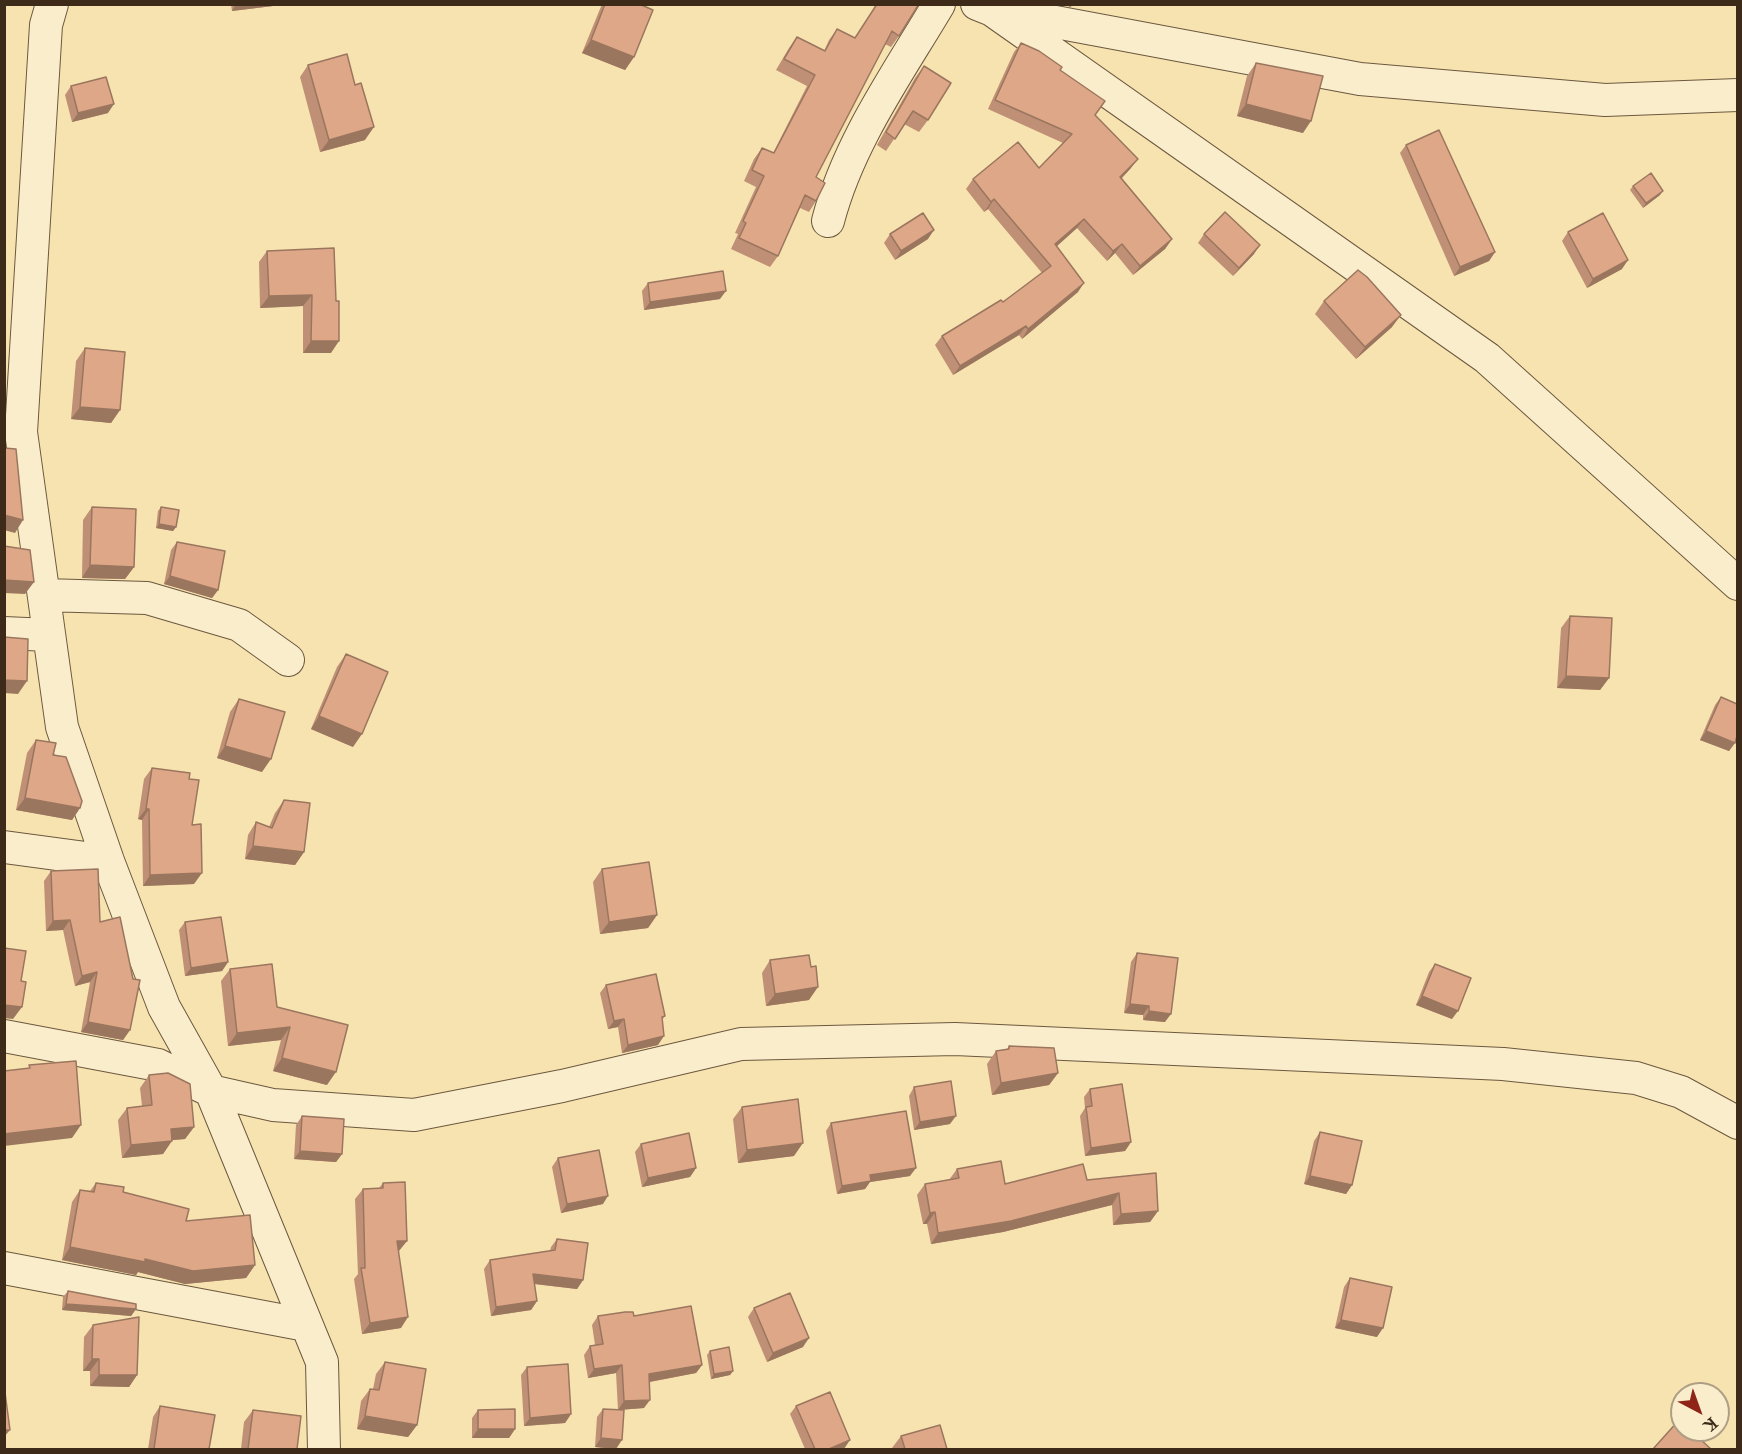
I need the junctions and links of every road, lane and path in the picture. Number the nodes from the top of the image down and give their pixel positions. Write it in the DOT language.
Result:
graph roads {
  1 [pos="52,4"];
  2 [pos="939,4"];
  3 [pos="984,8"];
  4 [pos="1737,95"];
  5 [pos="828,221"];
  6 [pos="13,431"];
  7 [pos="1737,584"];
  8 [pos="44,595"];
  9 [pos="4,633"];
  10 [pos="50,635"];
  11 [pos="288,660"];
  12 [pos="4,847"];
  13 [pos="108,861"];
  14 [pos="4,1036"];
  15 [pos="211,1091"];
  16 [pos="1737,1123"];
  17 [pos="4,1268"];
  18 [pos="306,1325"];
  19 [pos="324,1449"];
  1 -- 6 [label="street"];
  2 -- 5 [label="street"];
  3 -- 4 [label="street"];
  3 -- 7 [label="street"];
  6 -- 8 [label="street"];
  8 -- 10 [label="street"];
  8 -- 11 [label="street"];
  9 -- 10 [label="street"];
  10 -- 13 [label="street"];
  12 -- 13 [label="street"];
  13 -- 15 [label="street"];
  14 -- 15 [label="street"];
  15 -- 16 [label="street"];
  15 -- 18 [label="street"];
  17 -- 18 [label="street"];
  18 -- 19 [label="street"];
}
